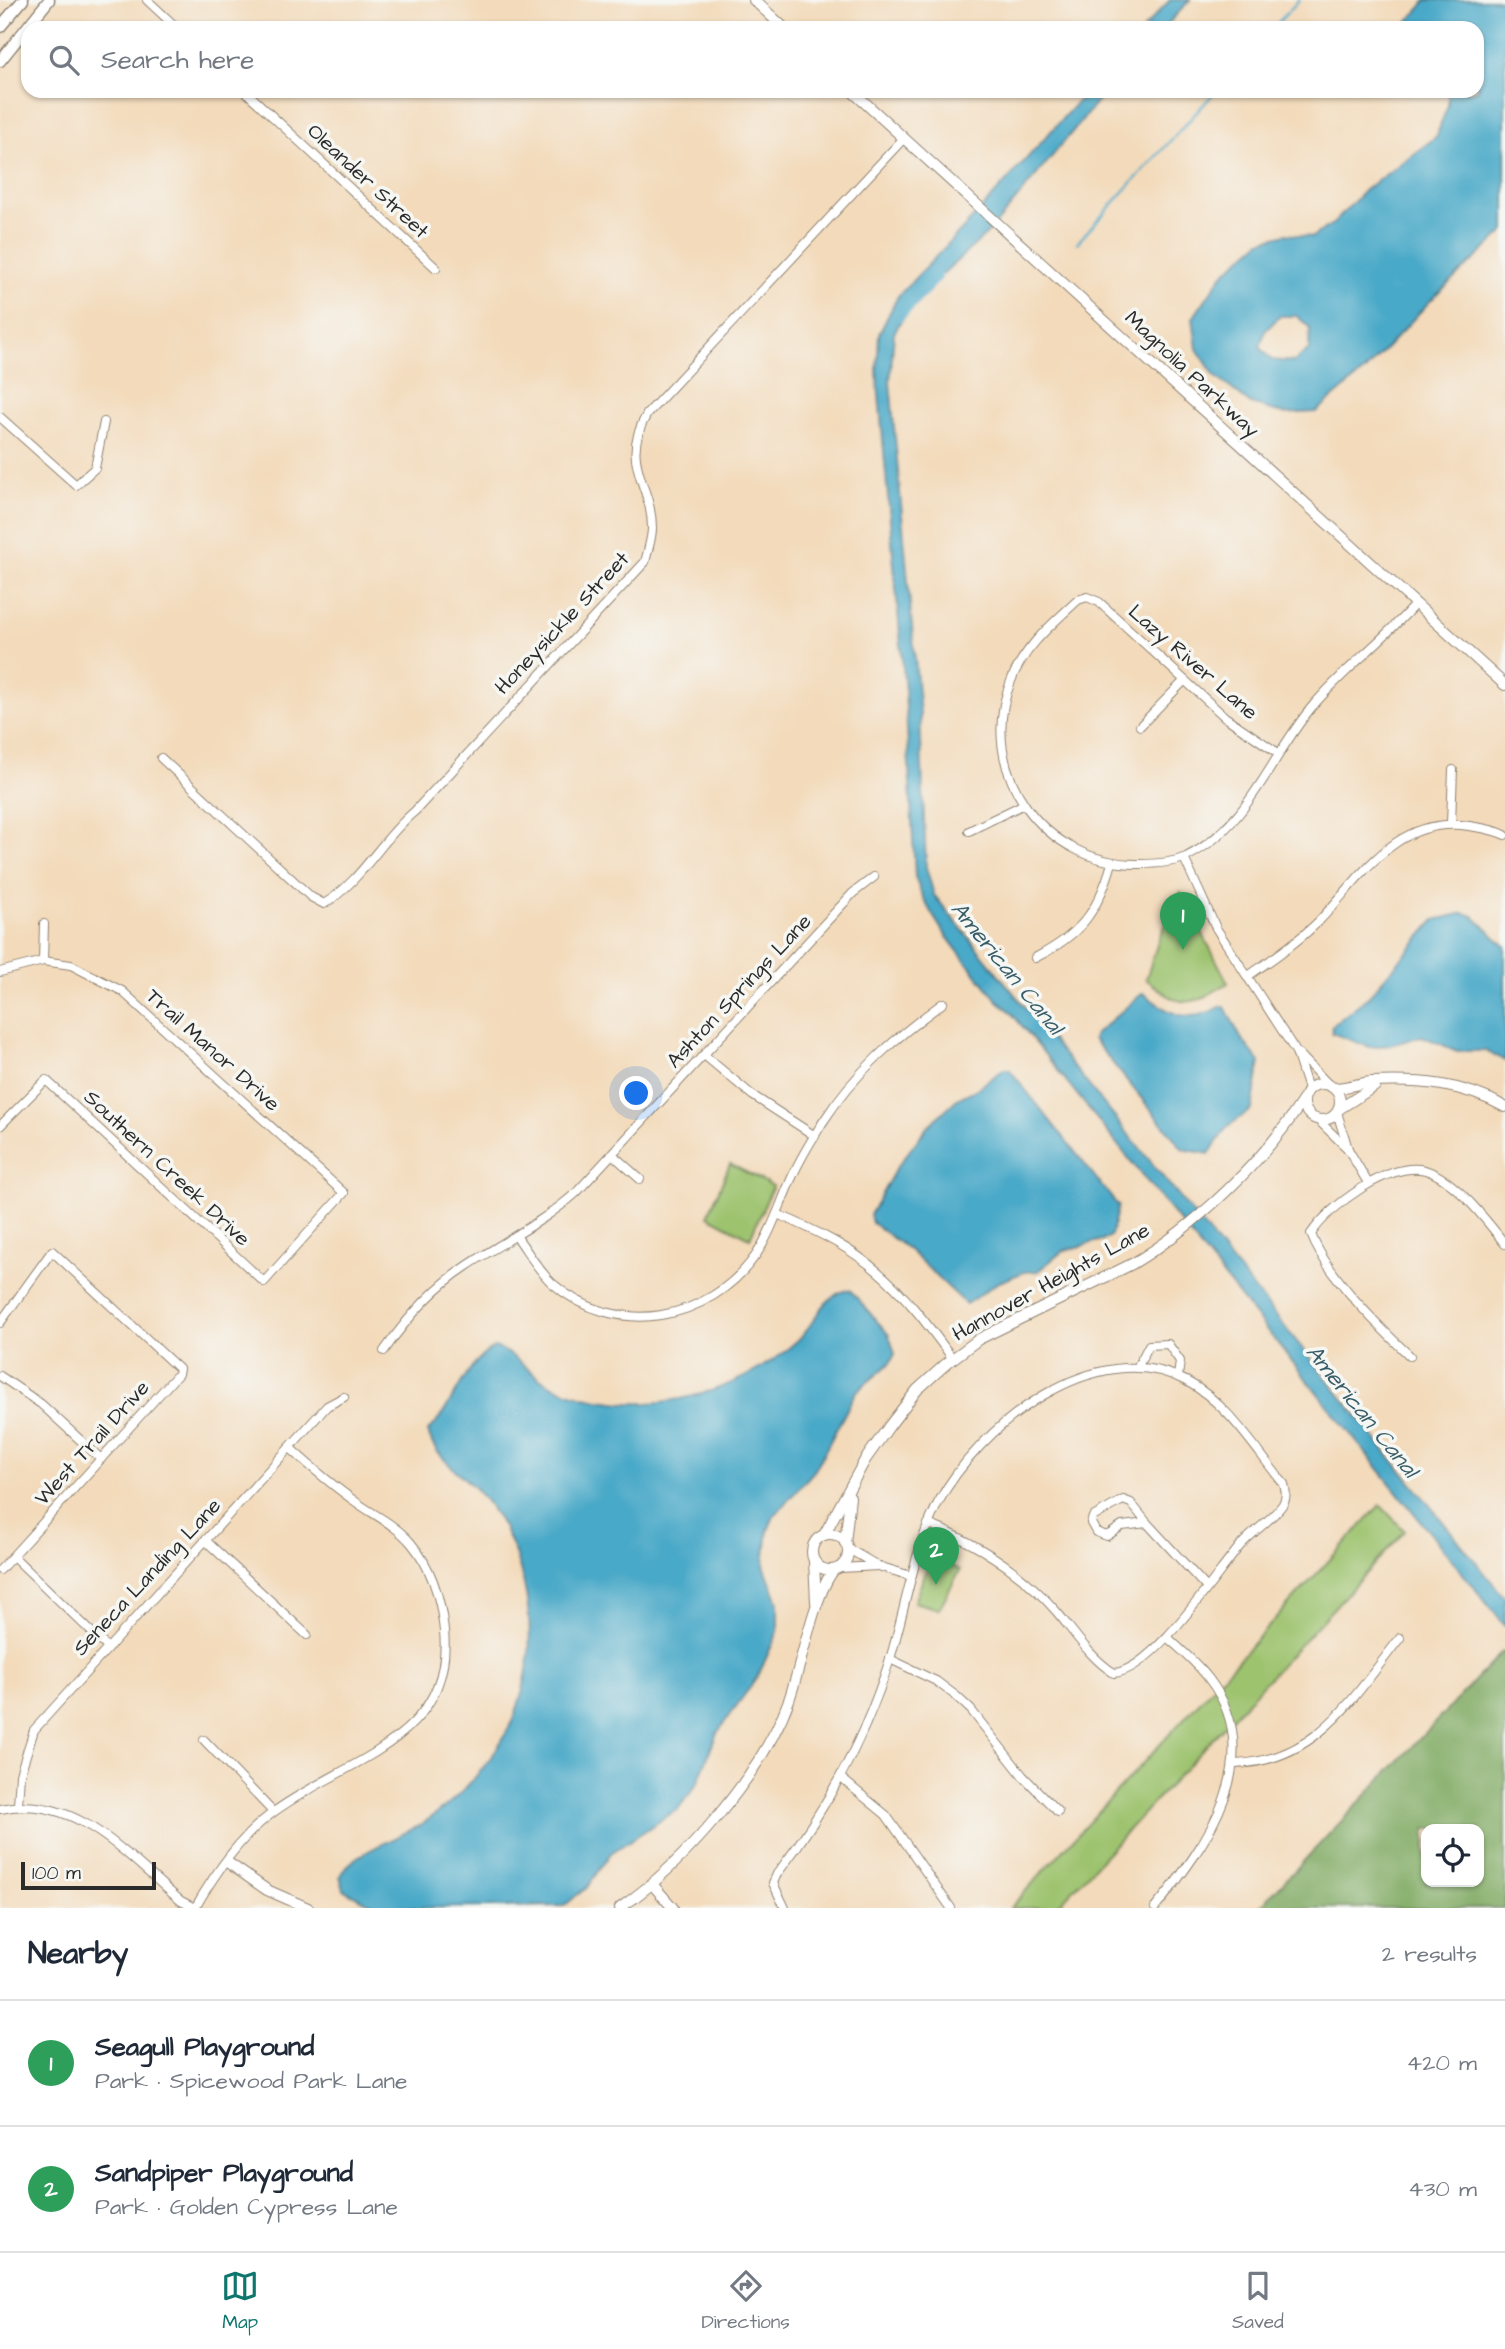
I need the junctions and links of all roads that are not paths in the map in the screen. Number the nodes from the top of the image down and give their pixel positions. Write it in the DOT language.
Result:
graph roads {
  1 [pos="23,0"];
  2 [pos="49,0"];
  3 [pos="147,0"];
  4 [pos="754,0"];
  5 [pos="32,21"];
  6 [pos="170,21"];
  7 [pos="776,21"];
  8 [pos="0,27"];
  9 [pos="21,35"];
  10 [pos="0,61"];
  11 [pos="253,98"];
  12 [pos="860,98"];
  13 [pos="904,138"];
  14 [pos="436,268"];
  15 [pos="0,417"];
  16 [pos="104,422"];
  17 [pos="1416,603"];
  18 [pos="1184,681"];
  19 [pos="1505,685"];
  20 [pos="1140,726"];
  21 [pos="1278,753"];
  22 [pos="161,758"];
  23 [pos="1452,771"];
  24 [pos="1022,804"];
  25 [pos="1451,823"];
  26 [pos="969,831"];
  27 [pos="1505,835"];
  28 [pos="1184,858"];
  29 [pos="1112,863"];
  30 [pos="874,877"];
  31 [pos="44,924"];
  32 [pos="1035,958"];
  33 [pos="43,961"];
  34 [pos="0,972"];
  35 [pos="1247,977"];
  36 [pos="943,1003"];
  37 [pos="1296,1052"];
  38 [pos="704,1055"];
  39 [pos="1382,1083"];
  40 [pos="1331,1086"];
  41 [pos="1308,1089"];
  42 [pos="1303,1100"];
  43 [pos="1505,1107"];
  44 [pos="1338,1110"];
  45 [pos="1314,1118"];
  46 [pos="1289,1124"];
  47 [pos="0,1126"];
  48 [pos="815,1136"];
  49 [pos="1348,1149"];
  50 [pos="613,1155"];
  51 [pos="640,1179"];
  52 [pos="1368,1184"];
  53 [pos="777,1214"];
  54 [pos="517,1237"];
  55 [pos="1505,1244"];
  56 [pos="264,1282"];
  57 [pos="0,1323"];
  58 [pos="384,1351"];
  59 [pos="1410,1356"];
  60 [pos="953,1359"];
  61 [pos="1138,1368"];
  62 [pos="0,1376"];
  63 [pos="1178,1377"];
  64 [pos="344,1397"];
  65 [pos="290,1448"];
  66 [pos="101,1459"];
  67 [pos="851,1489"];
  68 [pos="1147,1522"];
  69 [pos="928,1524"];
  70 [pos="824,1535"];
  71 [pos="205,1540"];
  72 [pos="846,1545"];
  73 [pos="13,1556"];
  74 [pos="814,1561"];
  75 [pos="878,1566"];
  76 [pos="837,1569"];
  77 [pos="0,1570"];
  78 [pos="911,1576"];
  79 [pos="1206,1587"];
  80 [pos="817,1606"];
  81 [pos="307,1635"];
  82 [pos="1167,1637"];
  83 [pos="1400,1638"];
  84 [pos="107,1647"];
  85 [pos="890,1659"];
  86 [pos="204,1740"];
  87 [pos="1235,1764"];
  88 [pos="841,1778"];
  89 [pos="18,1805"];
  90 [pos="0,1809"];
  91 [pos="273,1812"];
  92 [pos="1058,1812"];
  93 [pos="227,1862"];
  94 [pos="652,1884"];
  95 [pos="195,1908"];
  96 [pos="308,1908"];
  97 [pos="620,1908"];
  98 [pos="673,1908"];
  99 [pos="785,1908"];
  100 [pos="951,1908"];
  101 [pos="1155,1908"];
  1 -- 8 [label="main road"];
  2 -- 5 [label="main road"];
  3 -- 6 [label="street"];
  4 -- 7 [label="street"];
  9 -- 10 [label="main road"];
  11 -- 14 [label="street, Oleander Street"];
  12 -- 13 [label="street, Magnolia Parkway"];
  13 -- 17 [label="street, Magnolia Parkway"];
  13 -- 22 [label="street, Honeysickle Street"];
  15 -- 16 [label="street"];
  17 -- 19 [label="street, Magnolia Parkway"];
  17 -- 21 [label="street"];
  18 -- 20 [label="street"];
  18 -- 21 [label="street, Lazy River Lane"];
  18 -- 24 [label="street, Lazy River Lane"];
  21 -- 28 [label="street"];
  23 -- 25 [label="street"];
  24 -- 26 [label="street"];
  24 -- 29 [label="street"];
  25 -- 27 [label="street"];
  25 -- 35 [label="street"];
  28 -- 29 [label="street"];
  28 -- 35 [label="street"];
  29 -- 32 [label="street"];
  30 -- 38 [label="street, Ashton Springs Lane"];
  31 -- 33 [label="street"];
  33 -- 34 [label="street"];
  33 -- 56 [label="street, Trail Manor Drive"];
  35 -- 37 [label="street"];
  36 -- 48 [label="street"];
  37 -- 40 [label="street"];
  37 -- 41 [label="street"];
  38 -- 48 [label="street"];
  38 -- 50 [label="street, Ashton Springs Lane"];
  39 -- 40 [label="street"];
  39 -- 43 [label="street"];
  39 -- 44 [label="street"];
  40 -- 41 [label="street"];
  40 -- 44 [label="street"];
  41 -- 42 [label="street"];
  42 -- 45 [label="street"];
  42 -- 46 [label="street, Hannover Heights Lane"];
  44 -- 45 [label="street"];
  44 -- 49 [label="street"];
  45 -- 46 [label="street, Hannover Heights Lane"];
  45 -- 49 [label="street"];
  46 -- 60 [label="street, Hannover Heights Lane"];
  47 -- 56 [label="street, Southern Creek Drive"];
  48 -- 53 [label="street"];
  49 -- 52 [label="street"];
  50 -- 51 [label="street"];
  50 -- 54 [label="street, Ashton Springs Lane"];
  52 -- 55 [label="street"];
  52 -- 59 [label="street"];
  53 -- 54 [label="street"];
  53 -- 60 [label="street"];
  54 -- 58 [label="street, Ashton Springs Lane"];
  57 -- 66 [label="street, West Trail Drive"];
  60 -- 67 [label="street, Hannover Heights Lane"];
  61 -- 63 [label="street"];
  61 -- 63 [label="street"];
  61 -- 69 [label="street"];
  62 -- 66 [label="street"];
  63 -- 79 [label="street"];
  64 -- 65 [label="street, Seneca Landing Lane"];
  65 -- 71 [label="street, Seneca Landing Lane"];
  65 -- 91 [label="street"];
  66 -- 73 [label="street, West Trail Drive"];
  67 -- 70 [label="street, Hannover Heights Lane"];
  67 -- 72 [label="street, Hannover Heights Lane"];
  68 -- 68 [label="street"];
  68 -- 79 [label="street"];
  69 -- 78 [label="street"];
  69 -- 82 [label="street"];
  70 -- 72 [label="street"];
  70 -- 74 [label="street, Hannover Heights Lane"];
  71 -- 81 [label="street"];
  71 -- 84 [label="street, Seneca Landing Lane"];
  72 -- 75 [label="street"];
  72 -- 76 [label="street, Hannover Heights Lane"];
  73 -- 77 [label="street, West Trail Drive"];
  73 -- 84 [label="street"];
  74 -- 76 [label="street"];
  74 -- 80 [label="street, Hannover Heights Lane"];
  75 -- 76 [label="street"];
  75 -- 78 [label="street"];
  76 -- 80 [label="street, Hannover Heights Lane"];
  78 -- 85 [label="street"];
  79 -- 82 [label="street"];
  80 -- 94 [label="street, Hannover Heights Lane"];
  82 -- 87 [label="street"];
  83 -- 87 [label="street"];
  84 -- 89 [label="street, Seneca Landing Lane"];
  85 -- 88 [label="street"];
  85 -- 92 [label="street"];
  86 -- 91 [label="street"];
  87 -- 101 [label="street"];
  88 -- 99 [label="street"];
  88 -- 100 [label="street"];
  89 -- 90 [label="street"];
  89 -- 95 [label="street"];
  91 -- 93 [label="street"];
  93 -- 95 [label="street"];
  93 -- 96 [label="street"];
  94 -- 97 [label="street, Hannover Heights Lane"];
  94 -- 98 [label="street"];
}
